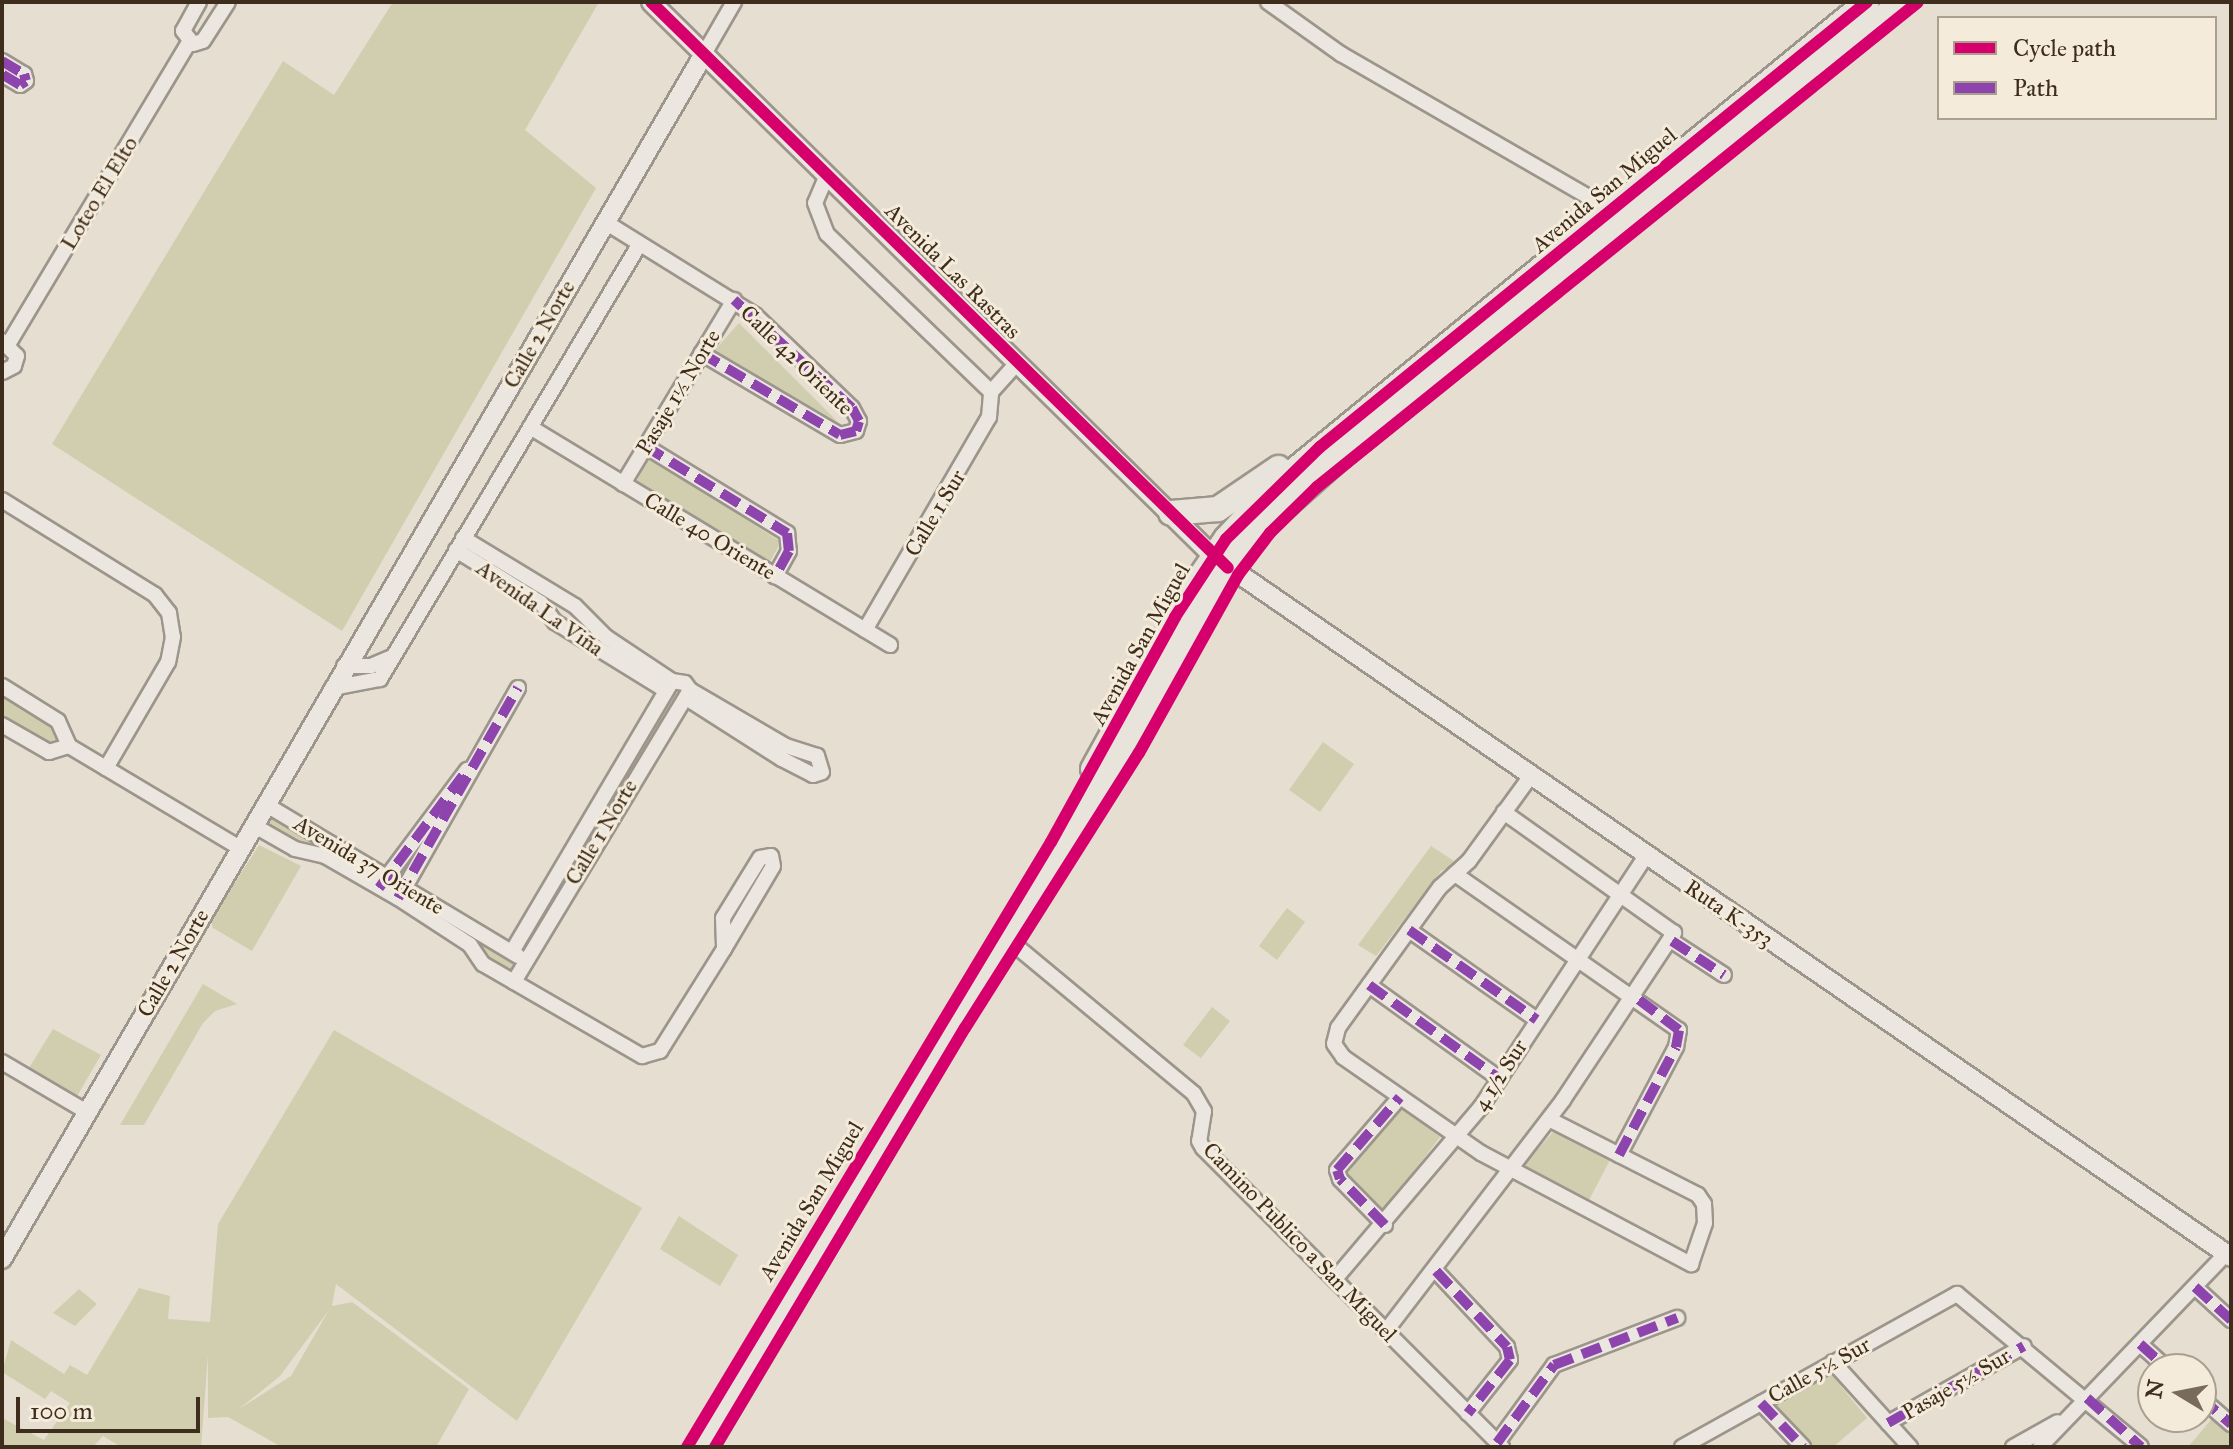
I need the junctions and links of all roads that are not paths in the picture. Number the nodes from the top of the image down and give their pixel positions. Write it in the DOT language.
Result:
graph roads {
  1 [pos="199,2"];
  2 [pos="228,2"];
  3 [pos="651,2"];
  4 [pos="734,2"];
  5 [pos="1268,2"];
  6 [pos="1867,2"];
  7 [pos="1902,2"];
  8 [pos="189,42"];
  9 [pos="704,54"];
  10 [pos="2,61"];
  11 [pos="2,74"];
  12 [pos="827,175"];
  13 [pos="1609,209"];
  14 [pos="1635,217"];
  15 [pos="605,222"];
  16 [pos="639,245"];
  17 [pos="734,300"];
  18 [pos="6,342"];
  19 [pos="701,353"];
  20 [pos="1017,363"];
  21 [pos="2,372"];
  22 [pos="991,392"];
  23 [pos="530,427"];
  24 [pos="645,446"];
  25 [pos="1320,447"];
  26 [pos="623,484"];
  27 [pos="2,500"];
  28 [pos="1171,513"];
  29 [pos="460,544"];
  30 [pos="1221,562"];
  31 [pos="775,576"];
  32 [pos="865,630"];
  33 [pos="890,645"];
  34 [pos="393,657"];
  35 [pos="344,666"];
  36 [pos="2,686"];
  37 [pos="332,688"];
  38 [pos="518,688"];
  39 [pos="668,689"];
  40 [pos="688,697"];
  41 [pos="2,725"];
  42 [pos="69,746"];
  43 [pos="474,766"];
  44 [pos="106,768"];
  45 [pos="1530,777"];
  46 [pos="265,804"];
  47 [pos="1504,812"];
  48 [pos="253,825"];
  49 [pos="240,848"];
  50 [pos="1646,856"];
  51 [pos="389,874"];
  52 [pos="1455,874"];
  53 [pos="379,888"];
  54 [pos="402,892"];
  55 [pos="1622,892"];
  56 [pos="472,927"];
  57 [pos="1409,930"];
  58 [pos="1010,941"];
  59 [pos="1672,941"];
  60 [pos="465,942"];
  61 [pos="724,949"];
  62 [pos="513,950"];
  63 [pos="1578,958"];
  64 [pos="522,963"];
  65 [pos="1724,975"];
  66 [pos="514,982"];
  67 [pos="1369,985"];
  68 [pos="1634,996"];
  69 [pos="1537,1020"];
  70 [pos="2,1062"];
  71 [pos="1500,1079"];
  72 [pos="1400,1097"];
  73 [pos="87,1112"];
  74 [pos="1549,1119"];
  75 [pos="1455,1137"];
  76 [pos="1619,1155"];
  77 [pos="1511,1171"];
  78 [pos="1385,1225"];
  79 [pos="2228,1256"];
  80 [pos="2,1259"];
  81 [pos="1436,1271"];
  82 [pos="1335,1279"];
  83 [pos="2195,1287"];
  84 [pos="1677,1318"];
  85 [pos="2231,1320"];
  86 [pos="1386,1331"];
  87 [pos="2140,1344"];
  88 [pos="2024,1346"];
  89 [pos="2150,1353"];
  90 [pos="1833,1362"];
  91 [pos="2087,1398"];
  92 [pos="1761,1403"];
  93 [pos="1468,1413"];
  94 [pos="2074,1413"];
  95 [pos="1888,1423"];
  96 [pos="1500,1445"];
  97 [pos="687,1447"];
  98 [pos="705,1447"];
  99 [pos="1682,1447"];
  100 [pos="1803,1447"];
  101 [pos="1910,1447"];
  102 [pos="2013,1447"];
  103 [pos="2040,1447"];
  104 [pos="2141,1447"];
  1 -- 8 [label="street, Loteo El Elto"];
  2 -- 8 [label="street, Loteo El Elto"];
  3 -- 9 [label="main road, Avenida Las Rastras"];
  4 -- 9 [label="street, Calle 2 Norte"];
  5 -- 13 [label="street"];
  6 -- 13 [label="highway, Avenida San Miguel"];
  7 -- 14 [label="highway, Avenida San Miguel"];
  8 -- 18 [label="street, Loteo El Elto"];
  9 -- 12 [label="main road, Avenida Las Rastras"];
  9 -- 15 [label="main road, Calle 2 Norte"];
  10 -- 11 [label="street"];
  12 -- 20 [label="main road, Avenida Las Rastras"];
  12 -- 22 [label="street"];
  13 -- 14 [label="highway"];
  13 -- 25 [label="highway, Avenida San Miguel"];
  14 -- 30 [label="highway, Avenida San Miguel"];
  15 -- 16 [label="street, Calle 42 Oriente"];
  15 -- 35 [label="main road, Calle 2 Norte"];
  16 -- 17 [label="street, Calle 42 Oriente"];
  16 -- 23 [label="street, Calle 2 Norte"];
  17 -- 19 [label="street, Pasaje 1½ Norte"];
  17 -- 19 [label="street, Calle 42 Oriente"];
  18 -- 21 [label="street, Loteo El Elto"];
  19 -- 24 [label="street, Pasaje 1½ Norte"];
  20 -- 22 [label="street"];
  20 -- 28 [label="main road, Avenida Las Rastras"];
  22 -- 32 [label="street, Calle 1 Sur"];
  23 -- 26 [label="street, Calle 40 Oriente"];
  23 -- 29 [label="street, Calle 2 Norte"];
  24 -- 26 [label="street, Pasaje 1½ Norte"];
  24 -- 31 [label="street"];
  25 -- 28 [label="highway"];
  25 -- 30 [label="highway, Avenida San Miguel"];
  26 -- 31 [label="street, Calle 40 Oriente"];
  27 -- 44 [label="street"];
  28 -- 30 [label="main road, Avenida Las Rastras"];
  29 -- 34 [label="street, Calle 2 Norte"];
  29 -- 39 [label="street, Avenida La Viña"];
  29 -- 39 [label="street, Avenida La Viña"];
  30 -- 45 [label="main road, Ruta K-353"];
  30 -- 58 [label="highway, Avenida San Miguel"];
  30 -- 97 [label="highway, Avenida San Miguel"];
  31 -- 32 [label="street, Calle 40 Oriente"];
  32 -- 33 [label="street, Calle 40 Oriente"];
  34 -- 35 [label="street"];
  34 -- 37 [label="street, Calle 2 Norte"];
  35 -- 37 [label="main road, Calle 2 Norte"];
  36 -- 42 [label="street"];
  37 -- 46 [label="main road, Calle 2 Norte"];
  38 -- 43 [label="street"];
  39 -- 40 [label="street"];
  39 -- 40 [label="street"];
  39 -- 62 [label="street, Calle 1 Norte"];
  40 -- 40 [label="street"];
  40 -- 64 [label="street, Calle 1 Norte"];
  41 -- 42 [label="street"];
  42 -- 44 [label="street"];
  43 -- 51 [label="street"];
  43 -- 54 [label="street"];
  44 -- 49 [label="street"];
  45 -- 47 [label="street"];
  45 -- 50 [label="main road, Ruta K-353"];
  46 -- 48 [label="main road, Calle 2 Norte"];
  46 -- 51 [label="street, Avenida 37 Oriente"];
  47 -- 52 [label="street"];
  47 -- 55 [label="street"];
  48 -- 49 [label="main road, Calle 2 Norte"];
  48 -- 53 [label="street, Avenida 37 Oriente"];
  49 -- 73 [label="main road, Calle 2 Norte"];
  50 -- 55 [label="street, 4 1/2 Sur"];
  50 -- 79 [label="main road, Ruta K-353"];
  51 -- 53 [label="street"];
  51 -- 54 [label="street, Avenida 37 Oriente"];
  52 -- 57 [label="street"];
  52 -- 63 [label="street"];
  53 -- 54 [label="street, Avenida 37 Oriente"];
  54 -- 56 [label="street, Avenida 37 Oriente"];
  54 -- 60 [label="street, Avenida 37 Oriente"];
  55 -- 59 [label="street"];
  55 -- 63 [label="street, 4 1/2 Sur"];
  56 -- 60 [label="street"];
  56 -- 62 [label="street, Avenida 37 Oriente"];
  57 -- 67 [label="street"];
  57 -- 69 [label="street"];
  58 -- 82 [label="street, Camino Publico a San Miguel"];
  58 -- 98 [label="highway, Avenida San Miguel"];
  59 -- 65 [label="street"];
  59 -- 68 [label="street"];
  60 -- 66 [label="street, Avenida 37 Oriente"];
  61 -- 61 [label="street"];
  61 -- 66 [label="street, Avenida 37 Oriente"];
  62 -- 64 [label="street, Avenida 37 Oriente"];
  63 -- 68 [label="street"];
  63 -- 69 [label="street, 4 1/2 Sur"];
  64 -- 66 [label="street"];
  67 -- 71 [label="street"];
  67 -- 72 [label="street"];
  68 -- 74 [label="street"];
  68 -- 76 [label="street"];
  69 -- 71 [label="street, 4 1/2 Sur"];
  70 -- 73 [label="street"];
  71 -- 75 [label="street, 4 1/2 Sur"];
  72 -- 75 [label="street"];
  72 -- 78 [label="street"];
  73 -- 80 [label="main road, Calle 2 Norte"];
  74 -- 76 [label="street"];
  74 -- 77 [label="street"];
  75 -- 77 [label="street"];
  75 -- 78 [label="street, 4 1/2 Sur"];
  76 -- 77 [label="street"];
  77 -- 81 [label="street"];
  78 -- 82 [label="street, 4 1/2 Sur"];
  79 -- 83 [label="street"];
  81 -- 86 [label="street"];
  81 -- 93 [label="street"];
  82 -- 86 [label="street, Camino Publico a San Miguel"];
  83 -- 85 [label="street"];
  83 -- 87 [label="street"];
  84 -- 96 [label="street"];
  86 -- 93 [label="street, Camino Publico a San Miguel"];
  87 -- 89 [label="street"];
  87 -- 91 [label="street"];
  88 -- 90 [label="street, Calle 5½ Sur"];
  88 -- 91 [label="street"];
  88 -- 95 [label="street, Pasaje 5½ Sur"];
  90 -- 92 [label="street, Calle 5½ Sur"];
  90 -- 95 [label="street"];
  91 -- 94 [label="street"];
  91 -- 104 [label="street"];
  92 -- 99 [label="street, Calle 5½ Sur"];
  92 -- 100 [label="street"];
  93 -- 96 [label="street, Camino Publico a San Miguel"];
  94 -- 102 [label="street"];
  94 -- 103 [label="street"];
  95 -- 101 [label="street"];
}
